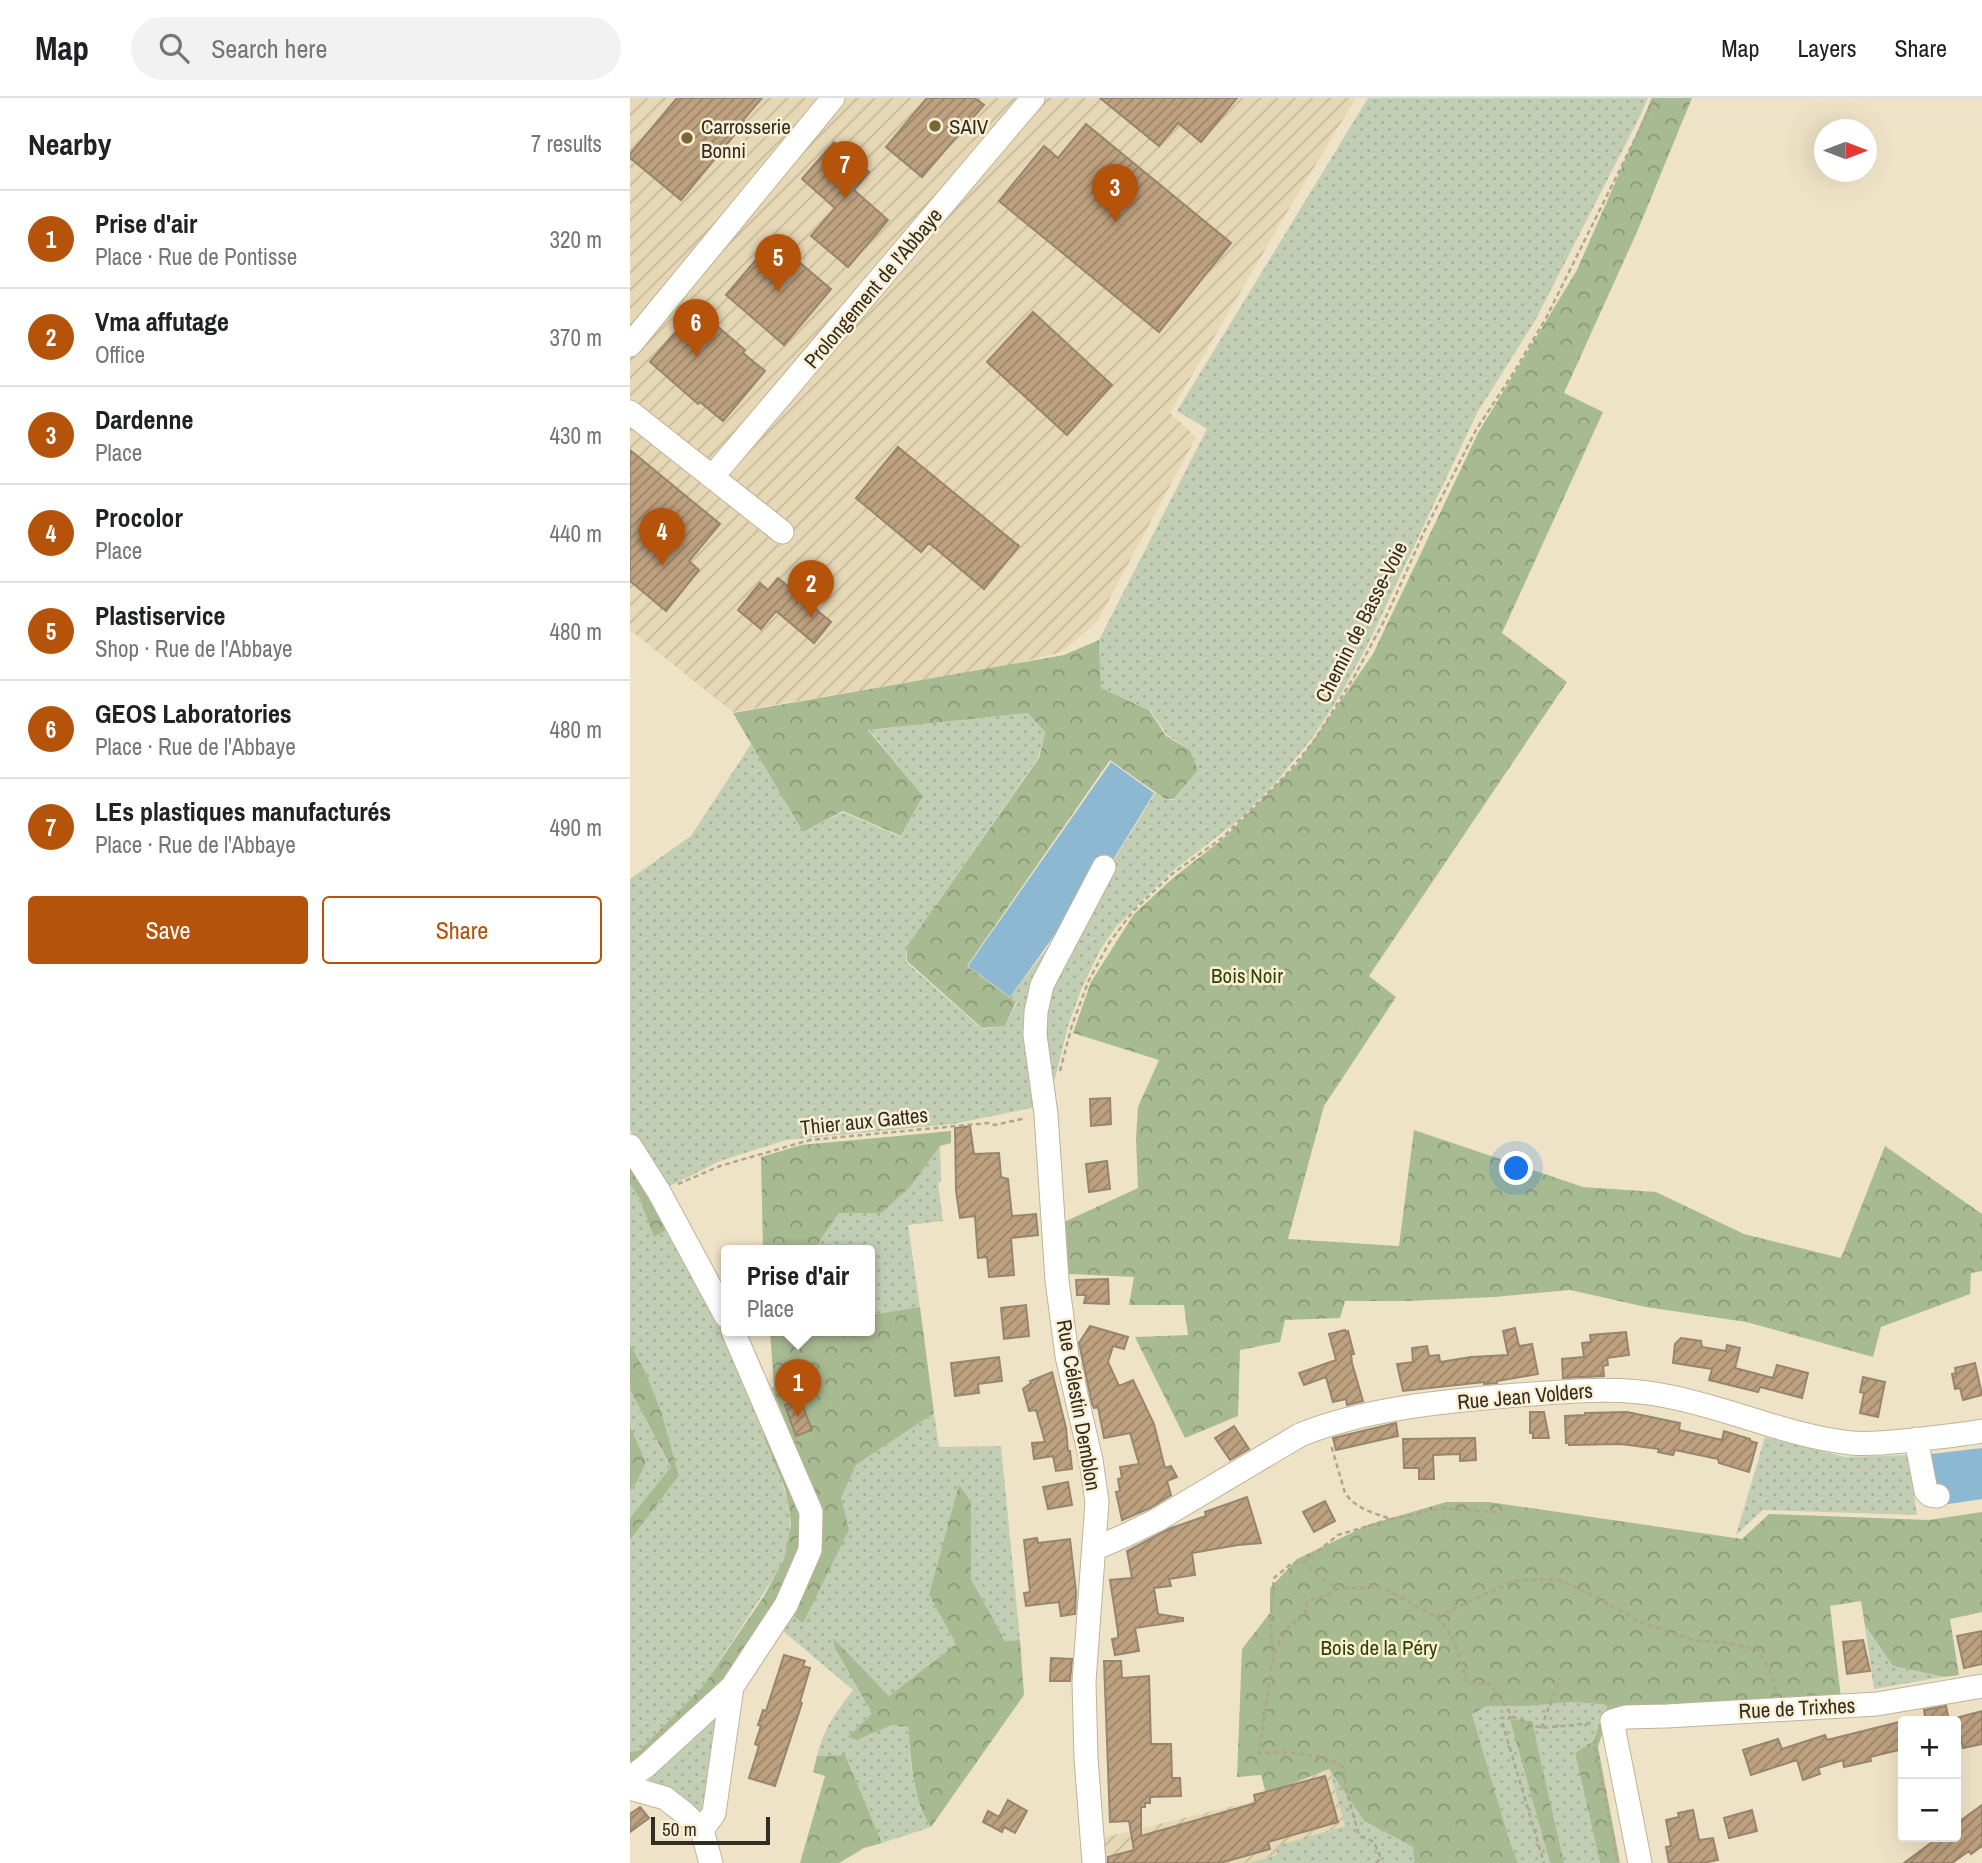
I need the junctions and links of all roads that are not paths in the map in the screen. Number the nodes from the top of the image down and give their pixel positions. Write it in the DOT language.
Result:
graph roads {
  1 [pos="834,98"];
  2 [pos="1033,98"];
  3 [pos="630,345"];
  4 [pos="630,412"];
  5 [pos="712,477"];
  6 [pos="782,531"];
  7 [pos="1104,867"];
  8 [pos="630,1146"];
  9 [pos="721,1307"];
  10 [pos="735,1336"];
  11 [pos="1982,1431"];
  12 [pos="1916,1439"];
  13 [pos="1938,1496"];
  14 [pos="1094,1549"];
  15 [pos="1982,1686"];
  16 [pos="732,1687"];
  17 [pos="630,1778"];
  18 [pos="630,1788"];
  19 [pos="702,1830"];
  20 [pos="711,1863"];
  21 [pos="1094,1863"];
  22 [pos="1640,1863"];
  1 -- 3 [label="street"];
  2 -- 5 [label="street, Prolongement de l'Abbaye"];
  4 -- 5 [label="street"];
  5 -- 6 [label="street"];
  7 -- 14 [label="street, Rue Célestin Demblon"];
  8 -- 9 [label="street"];
  10 -- 16 [label="street"];
  11 -- 12 [label="street, Rue Jean Volders"];
  12 -- 13 [label="street"];
  12 -- 14 [label="street, Rue Jean Volders"];
  14 -- 21 [label="street, Rue Célestin Demblon"];
  15 -- 22 [label="street, Rue de Trixhes"];
  16 -- 17 [label="street"];
  16 -- 19 [label="street"];
  18 -- 19 [label="street"];
  19 -- 20 [label="street"];
}
